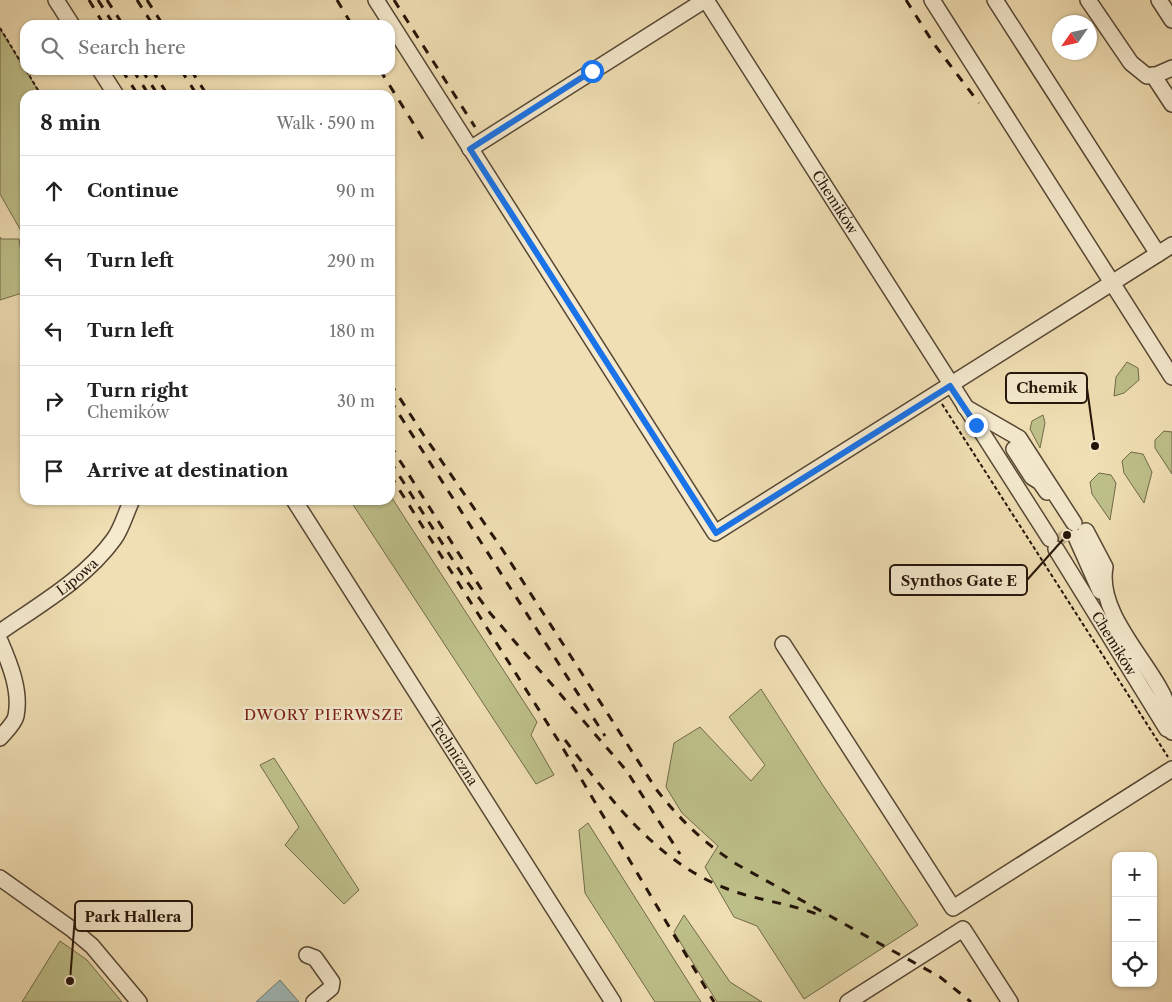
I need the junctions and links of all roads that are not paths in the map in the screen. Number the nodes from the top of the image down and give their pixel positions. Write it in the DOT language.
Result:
graph roads {
  1 [pos="56,0"];
  2 [pos="376,0"];
  3 [pos="705,0"];
  4 [pos="932,0"];
  5 [pos="995,0"];
  6 [pos="1088,0"];
  7 [pos="1160,0"];
  8 [pos="69,20"];
  9 [pos="389,20"];
  10 [pos="1172,20"];
  11 [pos="395,30"];
  12 [pos="1172,68"];
  13 [pos="103,75"];
  14 [pos="1153,75"];
  15 [pos="113,90"];
  16 [pos="1172,104"];
  17 [pos="470,149"];
  18 [pos="1172,245"];
  19 [pos="1158,254"];
  20 [pos="1112,283"];
  21 [pos="1172,378"];
  22 [pos="950,386"];
  23 [pos="964,406"];
  24 [pos="998,424"];
  25 [pos="130,505"];
  26 [pos="297,505"];
  27 [pos="1069,534"];
  28 [pos="0,632"];
  29 [pos="0,641"];
  30 [pos="783,644"];
  31 [pos="1160,707"];
  32 [pos="1172,732"];
  33 [pos="1172,737"];
  34 [pos="0,738"];
  35 [pos="1172,769"];
  36 [pos="0,878"];
  37 [pos="307,954"];
  38 [pos="138,1002"];
  39 [pos="314,1002"];
  40 [pos="613,1002"];
  41 [pos="848,1002"];
  42 [pos="1010,1002"];
  1 -- 8 [label="street"];
  2 -- 9 [label="street"];
  3 -- 17 [label="street"];
  3 -- 22 [label="street, Chemików"];
  4 -- 20 [label="street"];
  5 -- 19 [label="street"];
  6 -- 14 [label="street"];
  7 -- 10 [label="street"];
  11 -- 17 [label="street"];
  12 -- 14 [label="street"];
  13 -- 15 [label="street"];
  14 -- 16 [label="street"];
  17 -- 22 [label="street"];
  18 -- 19 [label="street"];
  19 -- 20 [label="street"];
  20 -- 21 [label="street"];
  20 -- 22 [label="street"];
  22 -- 23 [label="street, Chemików"];
  23 -- 24 [label="street, Chemików"];
  23 -- 27 [label="street, Chemików"];
  24 -- 27 [label="street"];
  24 -- 27 [label="street, Chemików"];
  25 -- 28 [label="street, Lipowa"];
  26 -- 40 [label="street, Techniczna"];
  27 -- 31 [label="street, Chemików"];
  27 -- 31 [label="street"];
  27 -- 31 [label="street"];
  29 -- 34 [label="street"];
  30 -- 35 [label="street"];
  31 -- 32 [label="street"];
  31 -- 33 [label="street, Chemików"];
  36 -- 38 [label="street"];
  37 -- 39 [label="street"];
  41 -- 42 [label="street"];
}
